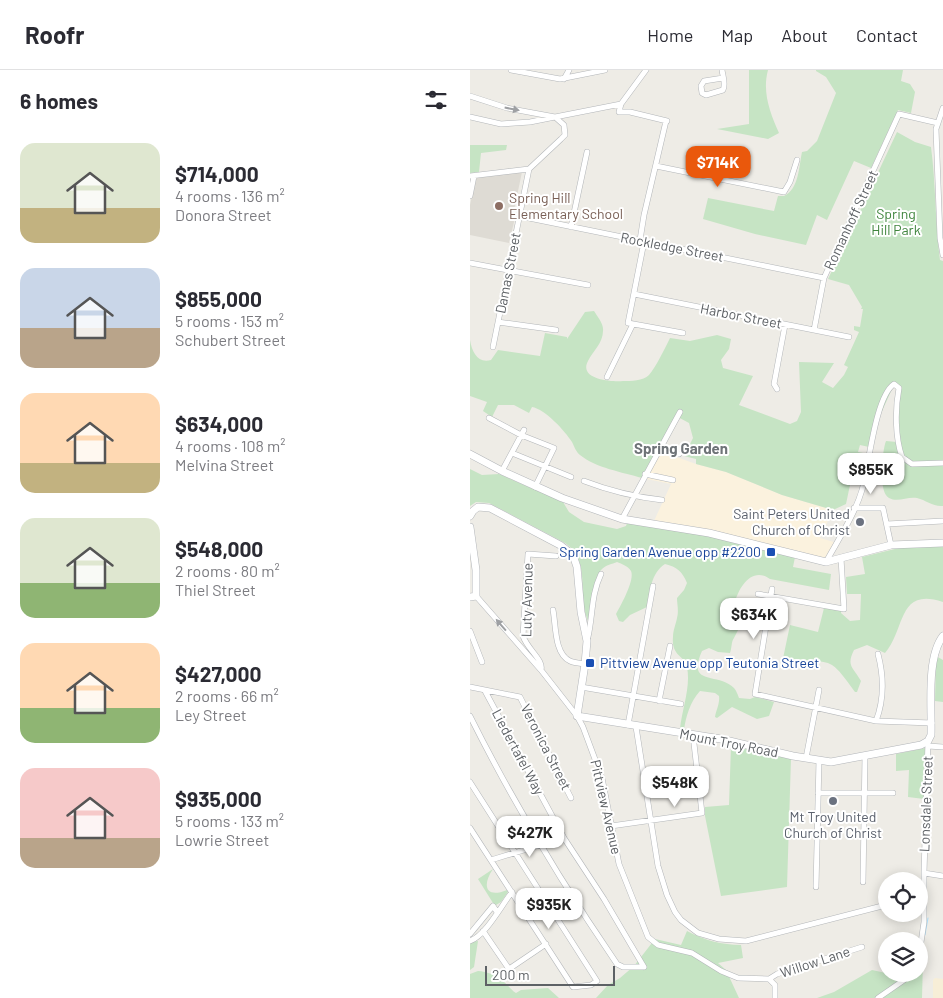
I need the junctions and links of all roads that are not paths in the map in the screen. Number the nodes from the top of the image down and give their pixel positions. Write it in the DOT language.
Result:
graph roads {
  1 [pos="511,70"];
  2 [pos="569,70"];
  3 [pos="605,70"];
  4 [pos="646,70"];
  5 [pos="722,70"];
  6 [pos="583,72"];
  7 [pos="723,78"];
  8 [pos="564,79"];
  9 [pos="470,96"];
  10 [pos="621,104"];
  11 [pos="943,108"];
  12 [pos="470,117"];
  13 [pos="554,117"];
  14 [pos="938,123"];
  15 [pos="587,152"];
  16 [pos="797,160"];
  17 [pos="656,166"];
  18 [pos="529,169"];
  19 [pos="472,176"];
  20 [pos="470,196"];
  21 [pos="519,216"];
  22 [pos="571,226"];
  23 [pos="642,241"];
  24 [pos="943,255"];
  25 [pos="470,263"];
  26 [pos="508,270"];
  27 [pos="824,278"];
  28 [pos="588,285"];
  29 [pos="634,294"];
  30 [pos="498,322"];
  31 [pos="631,323"];
  32 [pos="785,325"];
  33 [pos="556,330"];
  34 [pos="814,330"];
  35 [pos="683,333"];
  36 [pos="849,338"];
  37 [pos="493,347"];
  38 [pos="607,377"];
  39 [pos="777,389"];
  40 [pos="680,412"];
  41 [pos="489,418"];
  42 [pos="523,432"];
  43 [pos="660,448"];
  44 [pos="512,453"];
  45 [pos="470,454"];
  46 [pos="678,454"];
  47 [pos="943,463"];
  48 [pos="546,466"];
  49 [pos="502,471"];
  50 [pos="645,474"];
  51 [pos="571,477"];
  52 [pos="584,480"];
  53 [pos="673,480"];
  54 [pos="535,486"];
  55 [pos="634,497"];
  56 [pos="662,500"];
  57 [pos="854,508"];
  58 [pos="470,516"];
  59 [pos="622,519"];
  60 [pos="943,521"];
  61 [pos="887,524"];
  62 [pos="470,528"];
  63 [pos="943,543"];
  64 [pos="891,545"];
  65 [pos="556,556"];
  66 [pos="841,558"];
  67 [pos="826,562"];
  68 [pos="601,574"];
  69 [pos="653,586"];
  70 [pos="772,589"];
  71 [pos="758,594"];
  72 [pos="472,596"];
  73 [pos="771,596"];
  74 [pos="554,610"];
  75 [pos="470,630"];
  76 [pos="943,636"];
  77 [pos="586,641"];
  78 [pos="670,646"];
  79 [pos="878,654"];
  80 [pos="482,662"];
  81 [pos="585,664"];
  82 [pos="541,670"];
  83 [pos="581,687"];
  84 [pos="470,688"];
  85 [pos="819,690"];
  86 [pos="485,691"];
  87 [pos="633,695"];
  88 [pos="659,700"];
  89 [pos="681,704"];
  90 [pos="816,707"];
  91 [pos="470,716"];
  92 [pos="577,716"];
  93 [pos="876,721"];
  94 [pos="932,723"];
  95 [pos="472,725"];
  96 [pos="628,725"];
  97 [pos="636,727"];
  98 [pos="693,735"];
  99 [pos="928,743"];
  100 [pos="943,747"];
  101 [pos="865,756"];
  102 [pos="806,758"];
  103 [pos="819,760"];
  104 [pos="470,782"];
  105 [pos="818,793"];
  106 [pos="864,793"];
  107 [pos="893,793"];
  108 [pos="571,798"];
  109 [pos="650,822"];
  110 [pos="611,826"];
  111 [pos="470,828"];
  112 [pos="473,837"];
  113 [pos="540,845"];
  114 [pos="515,852"];
  115 [pos="491,860"];
  116 [pos="924,872"];
  117 [pos="928,874"];
  118 [pos="943,876"];
  119 [pos="863,882"];
  120 [pos="816,887"];
  121 [pos="512,892"];
  122 [pos="878,907"];
  123 [pos="497,912"];
  124 [pos="483,931"];
  125 [pos="470,934"];
  126 [pos="470,941"];
  127 [pos="546,944"];
  128 [pos="862,947"];
  129 [pos="769,980"];
  130 [pos="901,982"];
  131 [pos="775,998"];
  132 [pos="878,998"];
  1 -- 8 [label="street"];
  2 -- 8 [label="street"];
  3 -- 6 [label="street"];
  4 -- 10 [label="street"];
  5 -- 7 [label="street"];
  6 -- 8 [label="street"];
  7 -- 7 [label="street"];
  9 -- 13 [label="street, one-way"];
  10 -- 13 [label="street"];
  10 -- 17 [label="street"];
  11 -- 14 [label="street"];
  12 -- 13 [label="street"];
  13 -- 18 [label="street"];
  14 -- 24 [label="street"];
  14 -- 27 [label="street, Romanhoff Street"];
  15 -- 22 [label="street"];
  16 -- 17 [label="street"];
  17 -- 23 [label="street"];
  18 -- 19 [label="street"];
  18 -- 21 [label="street, Damas Street"];
  19 -- 20 [label="street"];
  21 -- 22 [label="street, Rockledge Street"];
  21 -- 26 [label="street, Damas Street"];
  22 -- 23 [label="street, Rockledge Street"];
  23 -- 27 [label="street, Rockledge Street"];
  23 -- 29 [label="street"];
  25 -- 26 [label="street"];
  26 -- 28 [label="street"];
  26 -- 30 [label="street, Damas Street"];
  27 -- 34 [label="street, Romanhoff Street"];
  29 -- 31 [label="street"];
  29 -- 32 [label="street, Harbor Street"];
  30 -- 33 [label="street"];
  30 -- 37 [label="street, Damas Street"];
  31 -- 35 [label="street"];
  31 -- 38 [label="street"];
  32 -- 34 [label="street, Harbor Street"];
  32 -- 39 [label="street"];
  34 -- 36 [label="street, Harbor Street"];
  40 -- 43 [label="street"];
  41 -- 42 [label="street"];
  42 -- 44 [label="street"];
  42 -- 48 [label="street"];
  43 -- 46 [label="street"];
  43 -- 50 [label="street"];
  44 -- 48 [label="street"];
  44 -- 49 [label="street"];
  45 -- 49 [label="street"];
  47 -- 57 [label="street"];
  48 -- 51 [label="street"];
  48 -- 54 [label="street"];
  49 -- 54 [label="street"];
  50 -- 53 [label="street"];
  50 -- 55 [label="street"];
  52 -- 55 [label="street"];
  54 -- 59 [label="street"];
  55 -- 56 [label="street"];
  55 -- 59 [label="street"];
  57 -- 61 [label="street"];
  57 -- 67 [label="street"];
  58 -- 77 [label="street"];
  59 -- 67 [label="street"];
  60 -- 61 [label="street"];
  61 -- 64 [label="street"];
  62 -- 72 [label="street"];
  63 -- 64 [label="street"];
  64 -- 66 [label="street"];
  65 -- 82 [label="street, Luty Avenue"];
  66 -- 67 [label="street"];
  66 -- 73 [label="street"];
  68 -- 77 [label="street"];
  69 -- 87 [label="street"];
  70 -- 73 [label="street"];
  71 -- 73 [label="street"];
  82 -- 72 [label="street, one-way"];
  73 -- 90 [label="street"];
  74 -- 81 [label="street"];
  75 -- 80 [label="street"];
  76 -- 94 [label="street"];
  77 -- 81 [label="street"];
  78 -- 88 [label="street"];
  79 -- 93 [label="street"];
  81 -- 83 [label="street"];
  82 -- 92 [label="street"];
  83 -- 87 [label="street"];
  83 -- 92 [label="street"];
  84 -- 86 [label="street"];
  85 -- 90 [label="street"];
  86 -- 108 [label="street, Veronica Street"];
  86 -- 113 [label="street, Liedertafel Way"];
  87 -- 88 [label="street"];
  87 -- 96 [label="street"];
  88 -- 89 [label="street"];
  90 -- 93 [label="street"];
  90 -- 102 [label="street"];
  91 -- 95 [label="street"];
  92 -- 96 [label="street, Mount Troy Road"];
  92 -- 110 [label="street, Pittview Avenue"];
  93 -- 94 [label="street"];
  94 -- 99 [label="street"];
  95 -- 113 [label="street"];
  96 -- 97 [label="street, Mount Troy Road"];
  97 -- 98 [label="street, Mount Troy Road"];
  97 -- 109 [label="street"];
  98 -- 102 [label="street, Mount Troy Road"];
  98 -- 109 [label="street"];
  99 -- 100 [label="street"];
  99 -- 101 [label="street, Mount Troy Road"];
  99 -- 116 [label="street, Lonsdale Street"];
  101 -- 103 [label="street, Mount Troy Road"];
  101 -- 106 [label="street"];
  102 -- 103 [label="street, Mount Troy Road"];
  103 -- 105 [label="street"];
  104 -- 114 [label="street"];
  105 -- 106 [label="street"];
  105 -- 120 [label="street"];
  106 -- 107 [label="street"];
  106 -- 119 [label="street"];
  109 -- 110 [label="street"];
  109 -- 122 [label="street"];
  110 -- 129 [label="street, Pittview Avenue"];
  111 -- 112 [label="street"];
  112 -- 115 [label="street"];
  113 -- 114 [label="street"];
  114 -- 115 [label="street"];
  114 -- 127 [label="street"];
  115 -- 121 [label="street"];
  117 -- 118 [label="street"];
  121 -- 123 [label="street"];
  121 -- 127 [label="street"];
  123 -- 124 [label="street"];
  123 -- 125 [label="street"];
  124 -- 126 [label="street"];
  124 -- 127 [label="street"];
  128 -- 129 [label="street, Willow Lane"];
  129 -- 131 [label="street"];
  130 -- 132 [label="street"];
}
